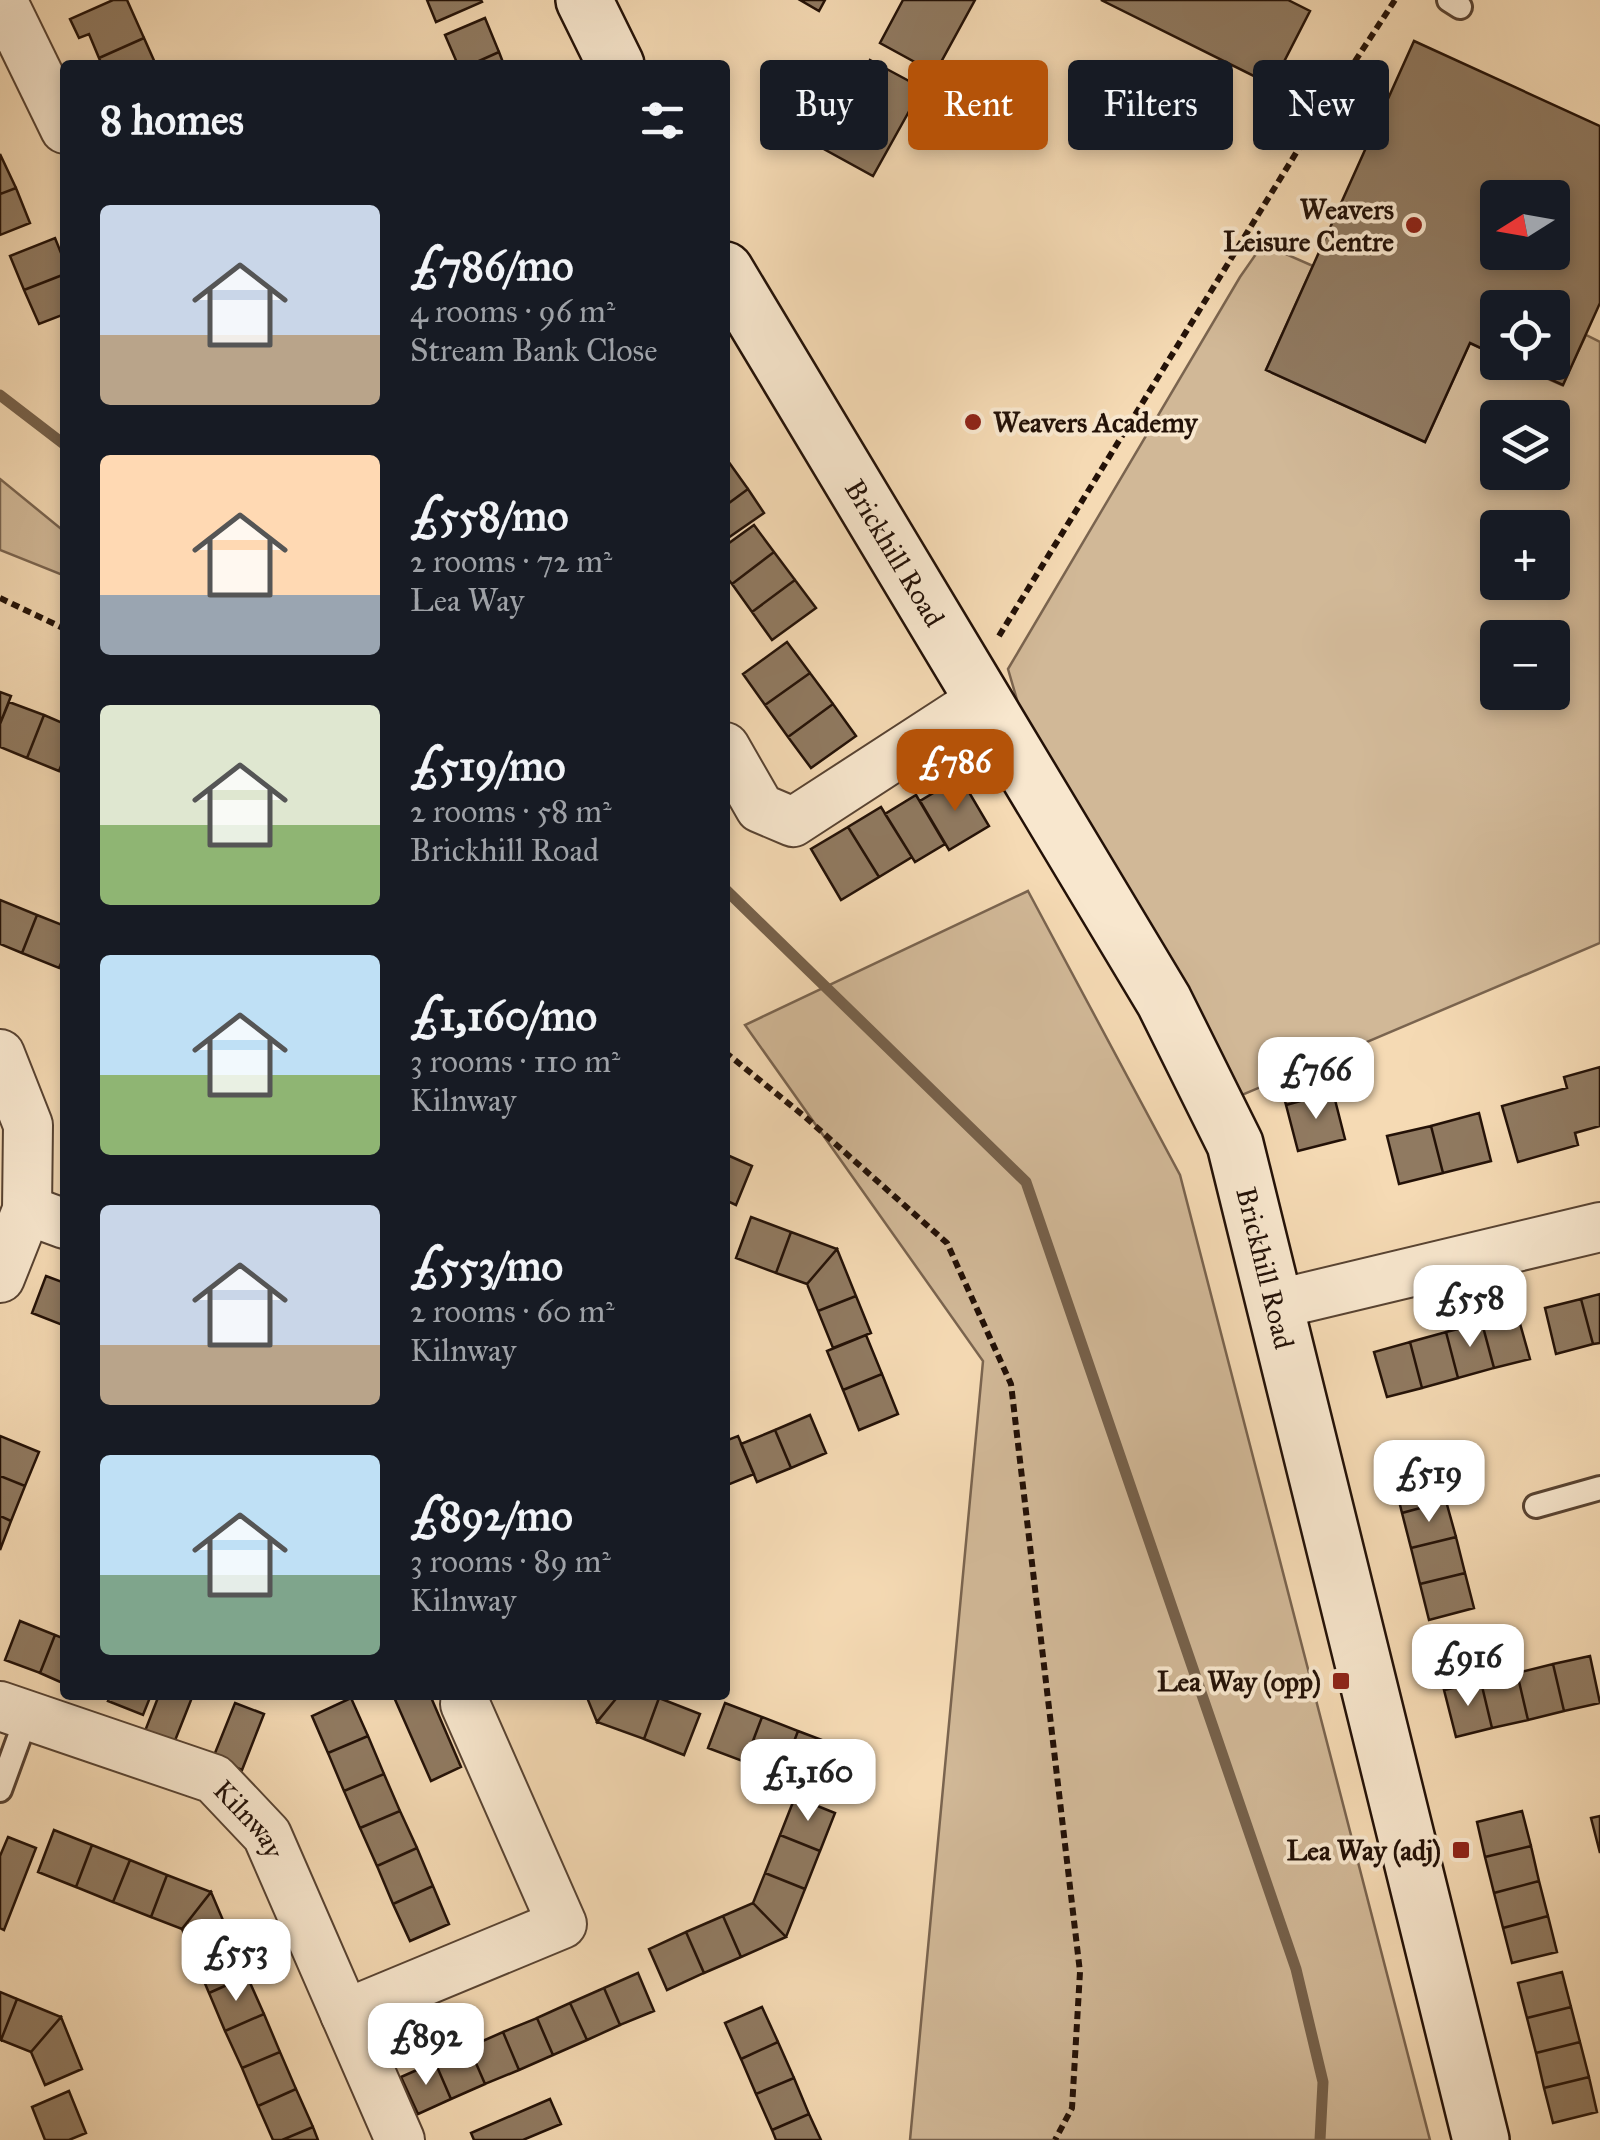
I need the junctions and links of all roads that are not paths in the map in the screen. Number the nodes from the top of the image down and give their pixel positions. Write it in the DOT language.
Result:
graph roads {
  1 [pos="2,0"];
  2 [pos="584,0"];
  3 [pos="614,60"];
  4 [pos="60,119"];
  5 [pos="730,278"];
  6 [pos="978,688"];
  7 [pos="730,756"];
  8 [pos="0,1054"];
  9 [pos="46,1216"];
  10 [pos="1600,1227"];
  11 [pos="0,1278"];
  12 [pos="1274,1305"];
  13 [pos="1600,1488"];
  14 [pos="1536,1506"];
  15 [pos="465,1704"];
  16 [pos="13,1711"];
  17 [pos="0,1790"];
  18 [pos="345,2014"];
  19 [pos="400,2140"];
  20 [pos="1481,2140"];
  1 -- 4 [label="street"];
  2 -- 3 [label="street"];
  5 -- 6 [label="street, Brickhill Road"];
  6 -- 7 [label="street"];
  6 -- 12 [label="street, Brickhill Road"];
  8 -- 9 [label="street"];
  9 -- 11 [label="street"];
  10 -- 12 [label="street"];
  12 -- 20 [label="street, Brickhill Road"];
  13 -- 14 [label="lane"];
  15 -- 18 [label="street"];
  16 -- 17 [label="lane"];
  16 -- 18 [label="street, Kilnway"];
  18 -- 19 [label="street, Kilnway"];
}
